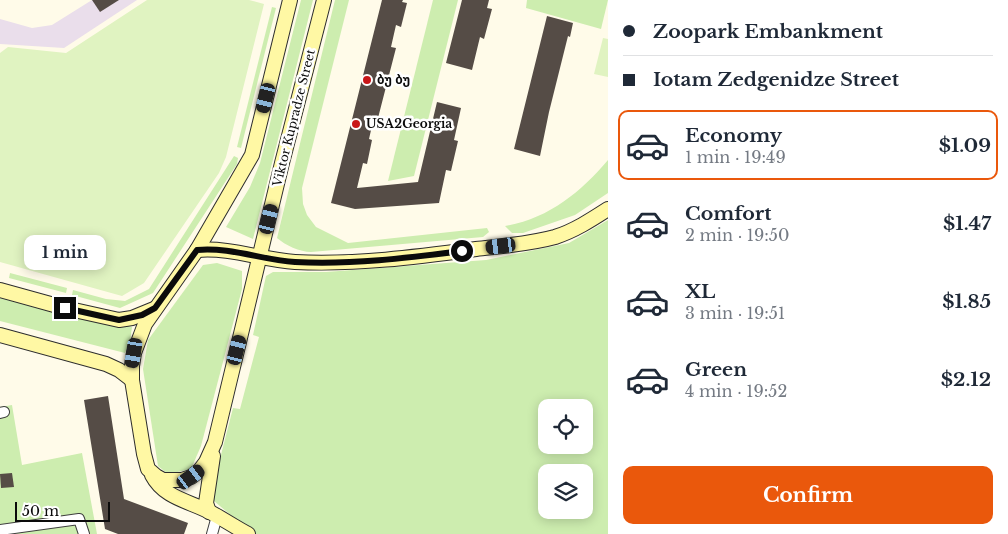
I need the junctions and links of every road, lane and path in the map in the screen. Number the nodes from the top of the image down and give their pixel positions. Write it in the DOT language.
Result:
graph roads {
  1 [pos="290,0"];
  2 [pos="324,0"];
  3 [pos="608,209"];
  4 [pos="197,250"];
  5 [pos="260,257"];
  6 [pos="0,290"];
  7 [pos="155,308"];
  8 [pos="0,335"];
  9 [pos="132,380"];
  10 [pos="215,442"];
  11 [pos="148,469"];
  12 [pos="213,514"];
  13 [pos="0,530"];
  14 [pos="84,534"];
  15 [pos="212,534"];
  16 [pos="248,534"];
  1 -- 4 [label="main road"];
  2 -- 5 [label="main road, Viktor Kupradze Street"];
  3 -- 5 [label="main road"];
  4 -- 5 [label="main road"];
  4 -- 7 [label="main road"];
  5 -- 10 [label="main road, Viktor Kupradze Street"];
  6 -- 7 [label="main road"];
  7 -- 9 [label="main road"];
  8 -- 9 [label="main road"];
  9 -- 11 [label="main road"];
  10 -- 11 [label="main road, Viktor Kupradze Street"];
  10 -- 12 [label="main road"];
  11 -- 12 [label="main road"];
  12 -- 15 [label="street"];
  12 -- 16 [label="main road"];
  13 -- 14 [label="street"];
}
